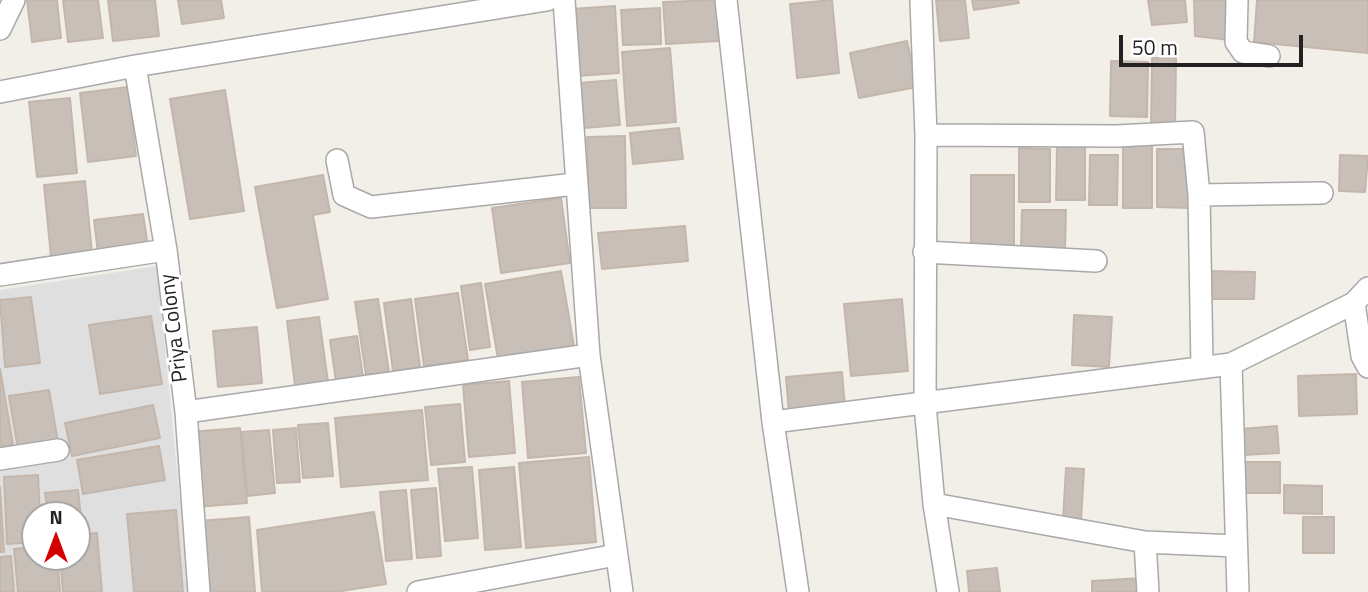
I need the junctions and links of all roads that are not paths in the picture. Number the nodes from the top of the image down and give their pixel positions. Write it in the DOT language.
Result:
graph roads {
  1 [pos="14,0"];
  2 [pos="547,0"];
  3 [pos="564,0"];
  4 [pos="726,0"];
  5 [pos="921,0"];
  6 [pos="1237,0"];
  7 [pos="453,7"];
  8 [pos="0,29"];
  9 [pos="1269,56"];
  10 [pos="135,66"];
  11 [pos="0,92"];
  12 [pos="926,135"];
  13 [pos="337,160"];
  14 [pos="575,184"];
  15 [pos="1322,193"];
  16 [pos="1199,195"];
  17 [pos="166,250"];
  18 [pos="924,252"];
  19 [pos="1096,261"];
  20 [pos="0,275"];
  21 [pos="1361,295"];
  22 [pos="589,355"];
  23 [pos="1231,364"];
  24 [pos="1202,367"];
  25 [pos="1368,367"];
  26 [pos="925,405"];
  27 [pos="186,412"];
  28 [pos="773,422"];
  29 [pos="58,450"];
  30 [pos="0,459"];
  31 [pos="933,504"];
  32 [pos="1145,542"];
  33 [pos="1236,547"];
  34 [pos="617,555"];
  35 [pos="199,592"];
  36 [pos="418,592"];
  37 [pos="622,592"];
  38 [pos="798,592"];
  39 [pos="947,592"];
  40 [pos="1147,592"];
  41 [pos="1238,592"];
  1 -- 8 [label="street"];
  2 -- 7 [label="street"];
  3 -- 14 [label="street"];
  4 -- 28 [label="street"];
  5 -- 12 [label="street"];
  6 -- 9 [label="street"];
  7 -- 10 [label="street"];
  10 -- 11 [label="street"];
  10 -- 17 [label="street, Priya Colony"];
  12 -- 16 [label="street"];
  12 -- 18 [label="street"];
  13 -- 14 [label="street"];
  14 -- 22 [label="street"];
  15 -- 16 [label="street"];
  16 -- 24 [label="street"];
  17 -- 20 [label="street"];
  17 -- 27 [label="street, Priya Colony"];
  18 -- 19 [label="street"];
  18 -- 26 [label="street"];
  21 -- 23 [label="street"];
  21 -- 25 [label="street"];
  22 -- 27 [label="street"];
  22 -- 34 [label="street"];
  23 -- 24 [label="street"];
  23 -- 33 [label="street"];
  24 -- 26 [label="street"];
  26 -- 28 [label="street"];
  26 -- 31 [label="street"];
  27 -- 35 [label="street, Priya Colony"];
  28 -- 38 [label="street"];
  29 -- 30 [label="street"];
  31 -- 32 [label="street"];
  31 -- 39 [label="street"];
  32 -- 33 [label="street"];
  32 -- 40 [label="street"];
  33 -- 41 [label="street"];
  34 -- 36 [label="street"];
  34 -- 37 [label="street"];
}
